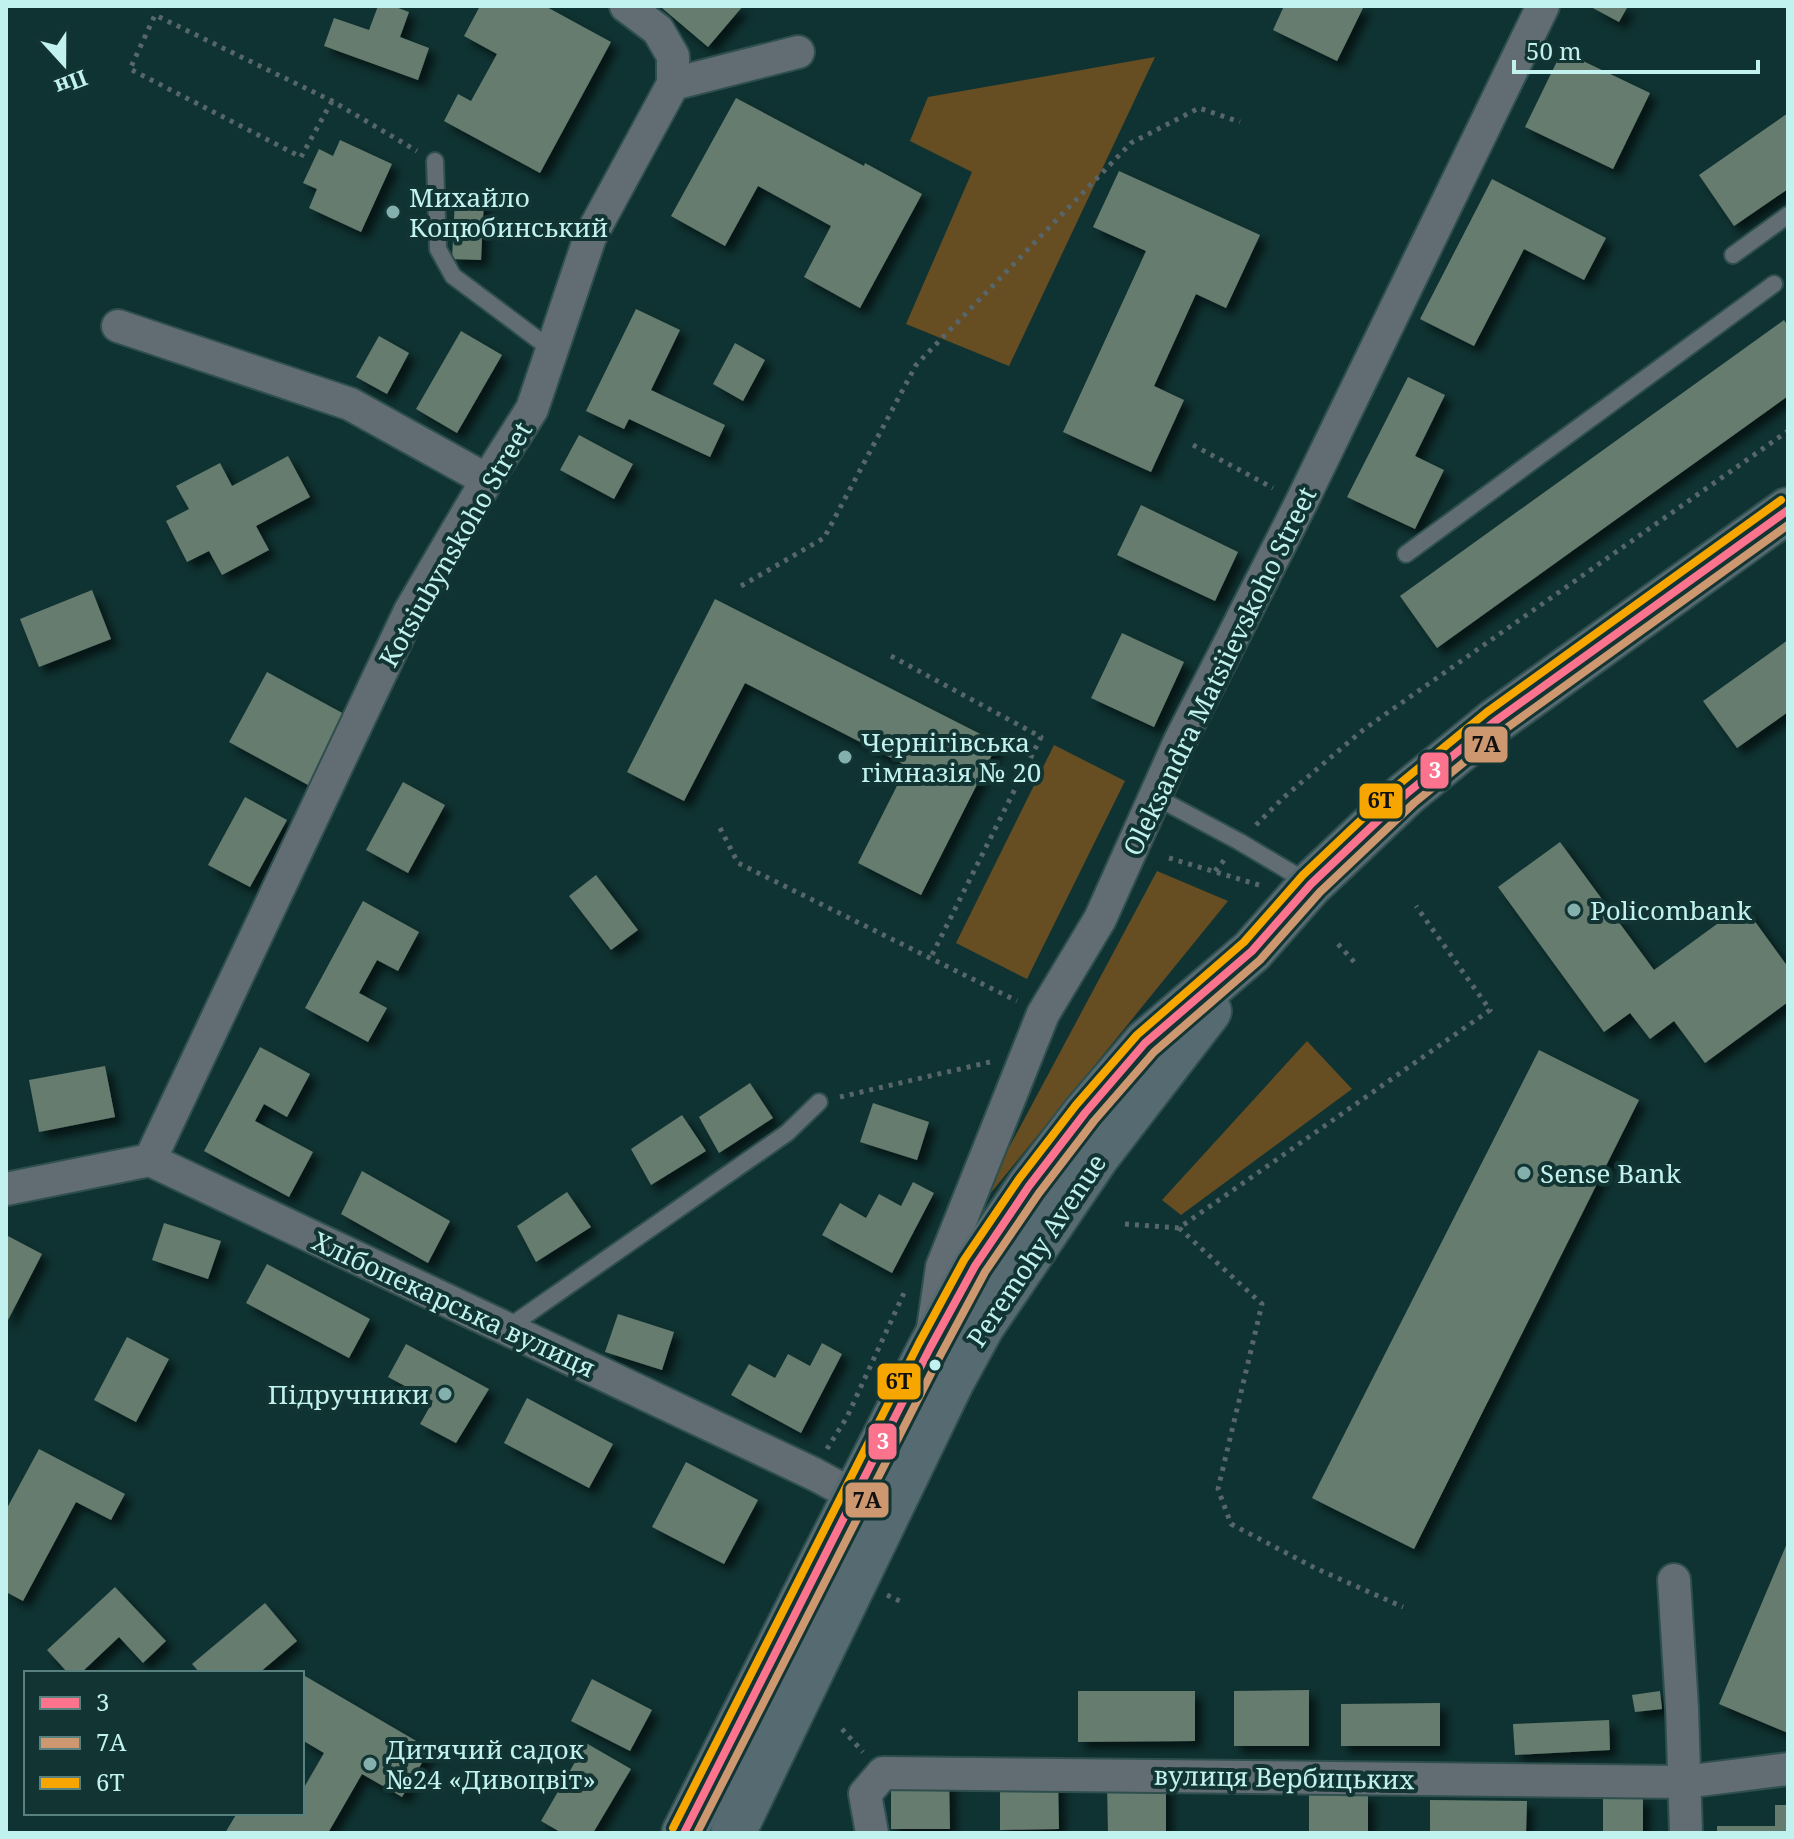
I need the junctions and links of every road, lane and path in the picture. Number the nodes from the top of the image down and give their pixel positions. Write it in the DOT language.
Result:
graph roads {
  1 [pos="626,6"];
  2 [pos="1543,6"];
  3 [pos="798,52"];
  4 [pos="673,84"];
  5 [pos="332,101"];
  6 [pos="1240,122"];
  7 [pos="435,161"];
  8 [pos="1788,215"];
  9 [pos="1733,255"];
  10 [pos="1774,284"];
  11 [pos="118,326"];
  12 [pos="552,350"];
  13 [pos="1788,431"];
  14 [pos="1193,445"];
  15 [pos="487,480"];
  16 [pos="1301,503"];
  17 [pos="1788,510"];
  18 [pos="1406,554"];
  19 [pos="741,586"];
  20 [pos="891,656"];
  21 [pos="1154,796"];
  22 [pos="720,828"];
  23 [pos="1240,842"];
  24 [pos="1169,858"];
  25 [pos="1215,871"];
  26 [pos="1311,884"];
  27 [pos="1264,886"];
  28 [pos="1416,906"];
  29 [pos="1338,944"];
  30 [pos="1252,951"];
  31 [pos="931,957"];
  32 [pos="1356,964"];
  33 [pos="1043,1014"];
  34 [pos="996,1061"];
  35 [pos="819,1102"];
  36 [pos="150,1160"];
  37 [pos="6,1189"];
  38 [pos="1125,1224"];
  39 [pos="1179,1228"];
  40 [pos="506,1329"];
  41 [pos="930,1348"];
  42 [pos="847,1417"];
  43 [pos="825,1453"];
  44 [pos="872,1505"];
  45 [pos="1674,1580"];
  46 [pos="1403,1607"];
  47 [pos="1788,1769"];
  48 [pos="1684,1782"];
  49 [pos="684,1833"];
  50 [pos="733,1833"];
  51 [pos="872,1833"];
  52 [pos="1686,1833"];
  1 -- 4 [label="street"];
  2 -- 16 [label="street, Oleksandra Matsiievskoho Street"];
  3 -- 4 [label="street"];
  4 -- 12 [label="street, Kotsiubynskoho Street"];
  5 -- 5 [label="path"];
  5 -- 7 [label="path"];
  6 -- 19 [label="path"];
  7 -- 12 [label="lane"];
  8 -- 9 [label="lane"];
  10 -- 18 [label="lane"];
  11 -- 15 [label="street"];
  12 -- 15 [label="street, Kotsiubynskoho Street"];
  13 -- 23 [label="path"];
  14 -- 16 [label="path"];
  15 -- 36 [label="street, Kotsiubynskoho Street"];
  16 -- 21 [label="street, Oleksandra Matsiievskoho Street"];
  17 -- 26 [label="main road, Peremohy Avenue"];
  20 -- 31 [label="path"];
  21 -- 23 [label="lane"];
  21 -- 33 [label="street, Oleksandra Matsiievskoho Street"];
  22 -- 31 [label="path"];
  23 -- 25 [label="path"];
  23 -- 26 [label="lane"];
  24 -- 25 [label="path"];
  25 -- 27 [label="path"];
  26 -- 30 [label="main road, Peremohy Avenue"];
  28 -- 39 [label="path"];
  29 -- 32 [label="path"];
  30 -- 41 [label="main road, Peremohy Avenue"];
  30 -- 44 [label="main road, Peremohy Avenue"];
  31 -- 33 [label="path"];
  33 -- 41 [label="street, Oleksandra Matsiievskoho Street"];
  34 -- 35 [label="path"];
  35 -- 40 [label="lane"];
  36 -- 37 [label="street"];
  36 -- 40 [label="street, Хлібопекарська вулиця"];
  38 -- 39 [label="path"];
  39 -- 46 [label="path"];
  40 -- 44 [label="street, Хлібопекарська вулиця"];
  41 -- 44 [label="main road, Peremohy Avenue"];
  42 -- 43 [label="path"];
  44 -- 49 [label="main road, Peremohy Avenue"];
  44 -- 50 [label="main road, Peremohy Avenue"];
  45 -- 48 [label="street"];
  47 -- 48 [label="street, вулиця Вербицьких"];
  48 -- 51 [label="street, вулиця Вербицьких"];
  48 -- 52 [label="street"];
}
